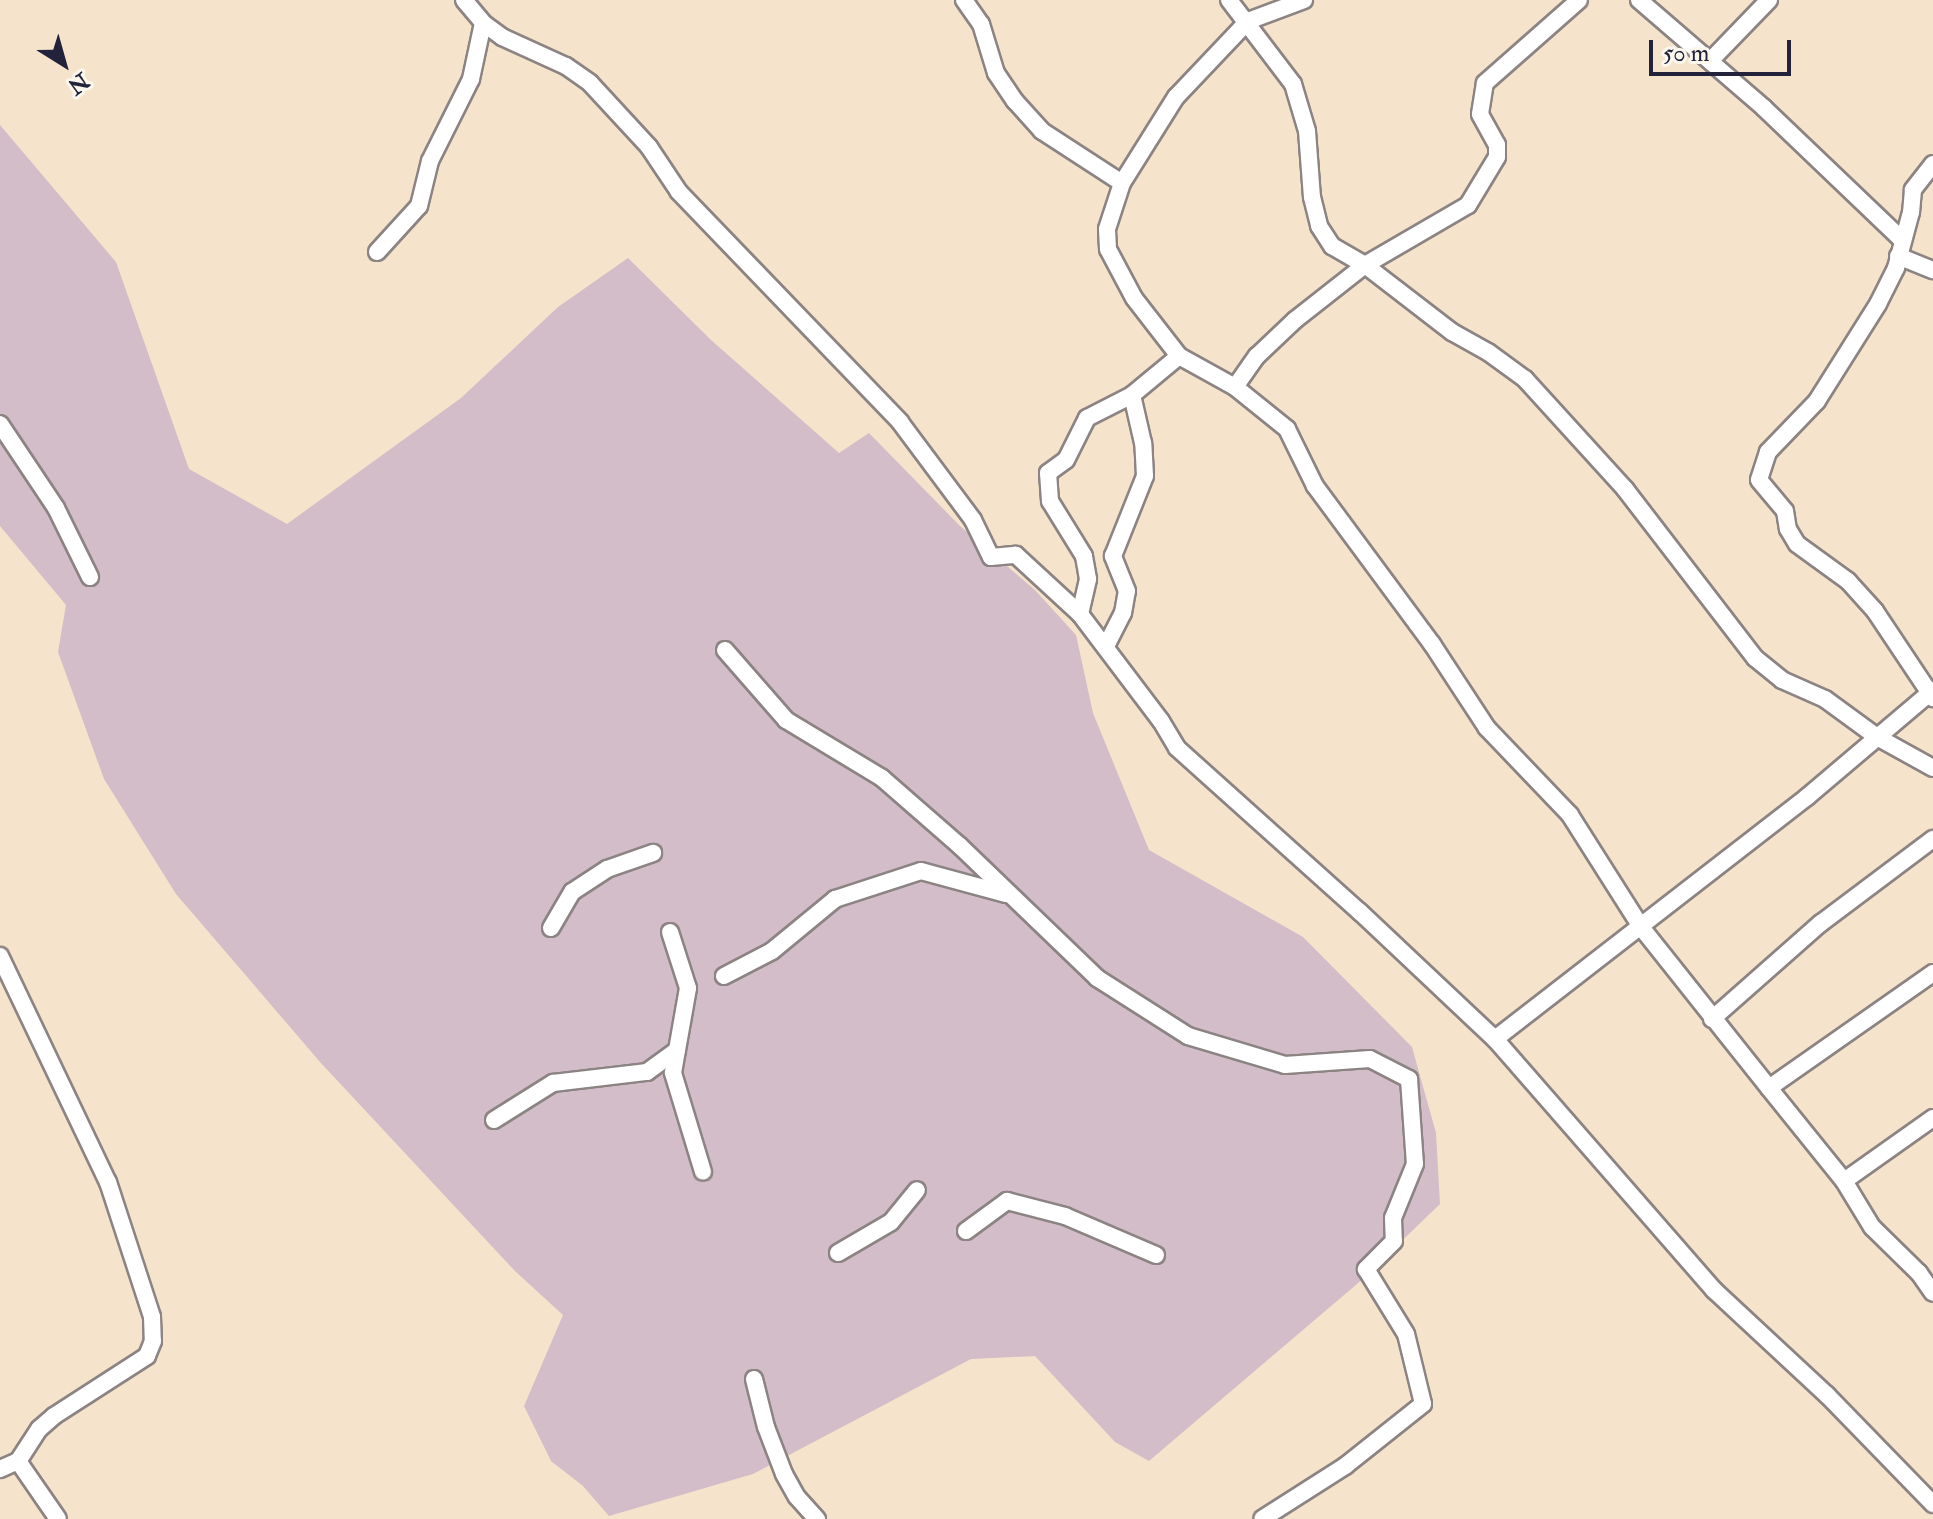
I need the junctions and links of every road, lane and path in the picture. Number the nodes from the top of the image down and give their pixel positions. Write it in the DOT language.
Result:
graph roads {
  1 [pos="464,0"];
  2 [pos="964,0"];
  3 [pos="1229,0"];
  4 [pos="1304,0"];
  5 [pos="1579,0"];
  6 [pos="1639,0"];
  7 [pos="1769,0"];
  8 [pos="1248,21"];
  9 [pos="483,23"];
  10 [pos="1710,61"];
  11 [pos="1933,164"];
  12 [pos="1122,183"];
  13 [pos="1901,248"];
  14 [pos="377,252"];
  15 [pos="1365,265"];
  16 [pos="1933,270"];
  17 [pos="1179,356"];
  18 [pos="1235,387"];
  19 [pos="1132,395"];
  20 [pos="0,424"];
  21 [pos="90,577"];
  22 [pos="1080,614"];
  23 [pos="1106,646"];
  24 [pos="725,650"];
  25 [pos="1931,694"];
  26 [pos="1877,737"];
  27 [pos="1933,768"];
  28 [pos="1933,839"];
  29 [pos="653,853"];
  30 [pos="1006,894"];
  31 [pos="1641,927"];
  32 [pos="551,928"];
  33 [pos="670,932"];
  34 [pos="0,956"];
  35 [pos="1933,973"];
  36 [pos="724,976"];
  37 [pos="1712,1019"];
  38 [pos="1495,1039"];
  39 [pos="677,1050"];
  40 [pos="1769,1088"];
  41 [pos="1933,1118"];
  42 [pos="494,1120"];
  43 [pos="703,1172"];
  44 [pos="1844,1181"];
  45 [pos="917,1190"];
  46 [pos="966,1231"];
  47 [pos="838,1253"];
  48 [pos="1156,1255"];
  49 [pos="1933,1261"];
  50 [pos="1919,1273"];
  51 [pos="1933,1293"];
  52 [pos="754,1379"];
  53 [pos="18,1461"];
  54 [pos="0,1469"];
  55 [pos="1933,1504"];
  56 [pos="58,1519"];
  57 [pos="817,1519"];
  58 [pos="1262,1519"];
  1 -- 9 [label="street"];
  2 -- 12 [label="street"];
  3 -- 8 [label="street"];
  4 -- 8 [label="street"];
  5 -- 15 [label="street"];
  6 -- 10 [label="street"];
  7 -- 10 [label="street"];
  8 -- 12 [label="street"];
  8 -- 15 [label="street"];
  9 -- 14 [label="street"];
  9 -- 22 [label="street"];
  10 -- 13 [label="street"];
  11 -- 13 [label="street"];
  12 -- 17 [label="street"];
  13 -- 16 [label="street"];
  13 -- 25 [label="street"];
  15 -- 18 [label="street"];
  15 -- 26 [label="street"];
  17 -- 18 [label="street"];
  17 -- 19 [label="street"];
  18 -- 31 [label="street"];
  19 -- 22 [label="street"];
  19 -- 23 [label="street"];
  20 -- 21 [label="street"];
  22 -- 23 [label="street"];
  23 -- 38 [label="street"];
  24 -- 30 [label="street"];
  25 -- 26 [label="street"];
  26 -- 27 [label="street"];
  26 -- 31 [label="street"];
  28 -- 37 [label="street"];
  29 -- 32 [label="street"];
  30 -- 36 [label="street"];
  30 -- 58 [label="street"];
  31 -- 37 [label="street"];
  31 -- 38 [label="street"];
  33 -- 39 [label="street"];
  34 -- 53 [label="street"];
  35 -- 40 [label="street"];
  37 -- 40 [label="street"];
  38 -- 55 [label="street"];
  39 -- 42 [label="street"];
  39 -- 43 [label="street"];
  40 -- 44 [label="street"];
  41 -- 44 [label="street"];
  44 -- 50 [label="street"];
  45 -- 47 [label="street"];
  46 -- 48 [label="street"];
  49 -- 50 [label="street"];
  50 -- 51 [label="street"];
  52 -- 57 [label="street"];
  53 -- 54 [label="street"];
  53 -- 56 [label="street"];
}
